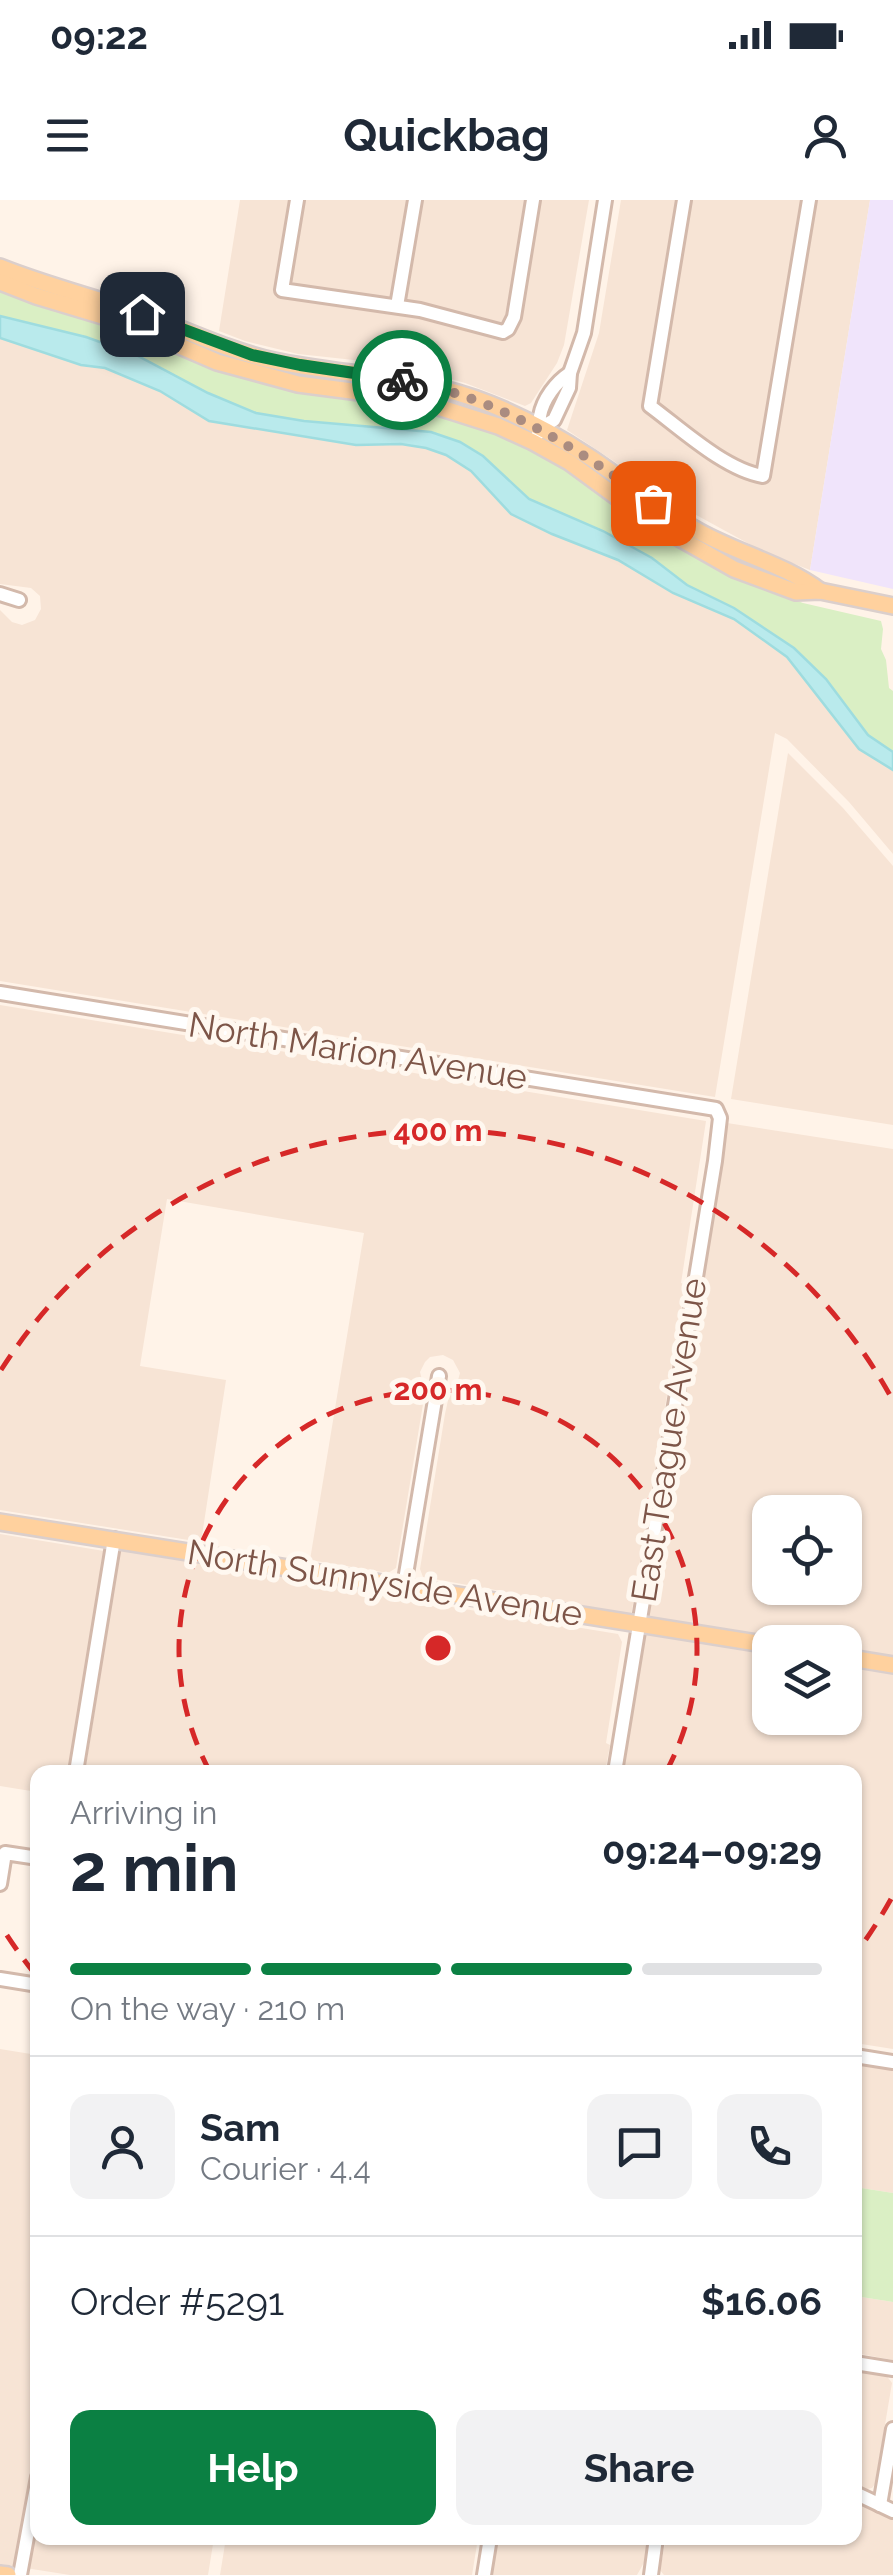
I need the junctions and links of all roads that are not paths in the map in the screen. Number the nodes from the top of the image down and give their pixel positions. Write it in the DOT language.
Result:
graph roads {
  1 [pos="297,200"];
  2 [pos="415,200"];
  3 [pos="533,200"];
  4 [pos="605,200"];
  5 [pos="684,200"];
  6 [pos="809,200"];
  7 [pos="0,267"];
  8 [pos="0,282"];
  9 [pos="398,306"];
  10 [pos="537,435"];
  11 [pos="0,594"];
  12 [pos="19,600"];
  13 [pos="893,606"];
  14 [pos="0,994"];
  15 [pos="716,1109"];
  16 [pos="439,1376"];
  17 [pos="0,1522"];
  18 [pos="114,1540"];
  19 [pos="404,1586"];
  20 [pos="638,1624"];
  21 [pos="752,1642"];
  22 [pos="862,1660"];
  23 [pos="893,1665"];
  24 [pos="77,1765"];
  25 [pos="616,1765"];
  26 [pos="30,1857"];
  27 [pos="0,1884"];
  28 [pos="0,1980"];
  29 [pos="30,1985"];
  30 [pos="862,2057"];
  31 [pos="893,2062"];
  32 [pos="862,2364"];
  33 [pos="893,2369"];
  34 [pos="893,2429"];
  35 [pos="862,2496"];
  36 [pos="887,2508"];
  37 [pos="30,2521"];
  38 [pos="489,2545"];
  39 [pos="655,2545"];
  40 [pos="0,2574"];
  41 [pos="8,2575"];
  42 [pos="20,2575"];
  43 [pos="484,2575"];
  44 [pos="651,2575"];
  1 -- 9 [label="street"];
  2 -- 9 [label="street"];
  3 -- 9 [label="street"];
  4 -- 10 [label="street"];
  5 -- 6 [label="street"];
  7 -- 10 [label="main road"];
  8 -- 10 [label="main road"];
  10 -- 13 [label="main road"];
  11 -- 12 [label="street"];
  14 -- 15 [label="street, North Marion Avenue"];
  15 -- 20 [label="street, East Teague Avenue"];
  16 -- 19 [label="street"];
  17 -- 18 [label="main road, North Sunnyside Avenue"];
  18 -- 19 [label="main road, North Sunnyside Avenue"];
  18 -- 24 [label="street"];
  19 -- 20 [label="main road, North Sunnyside Avenue"];
  20 -- 21 [label="main road, North Sunnyside Avenue"];
  20 -- 25 [label="street, East Teague Avenue"];
  22 -- 23 [label="main road"];
  26 -- 27 [label="street"];
  28 -- 29 [label="street"];
  30 -- 31 [label="street"];
  32 -- 33 [label="street"];
  34 -- 36 [label="street"];
  35 -- 36 [label="street"];
  37 -- 42 [label="street"];
  38 -- 43 [label="street"];
  39 -- 44 [label="street"];
  40 -- 41 [label="main road"];
}
